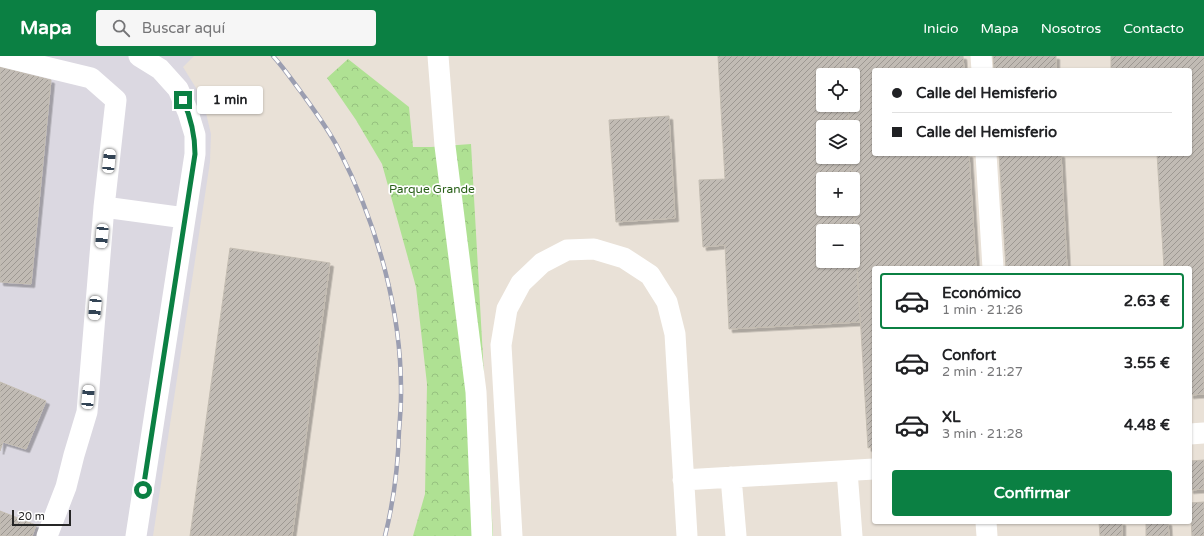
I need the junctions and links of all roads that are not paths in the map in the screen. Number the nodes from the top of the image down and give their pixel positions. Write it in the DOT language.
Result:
graph roads {
  1 [pos="0,56"];
  2 [pos="139,56"];
  3 [pos="438,56"];
  4 [pos="981,56"];
  5 [pos="982,68"];
  6 [pos="986,156"];
  7 [pos="104,207"];
  8 [pos="185,218"];
  9 [pos="993,266"];
  10 [pos="1204,433"];
  11 [pos="1192,434"];
  12 [pos="872,469"];
  13 [pos="847,471"];
  14 [pos="731,477"];
  15 [pos="683,480"];
  16 [pos="986,524"];
  17 [pos="47,536"];
  18 [pos="136,536"];
  19 [pos="482,536"];
  20 [pos="512,536"];
  21 [pos="687,536"];
  22 [pos="736,536"];
  23 [pos="852,536"];
  24 [pos="987,536"];
  1 -- 7 [label="street"];
  2 -- 8 [label="street"];
  3 -- 19 [label="street"];
  4 -- 5 [label="street"];
  6 -- 9 [label="street"];
  7 -- 8 [label="street"];
  7 -- 17 [label="street"];
  8 -- 18 [label="street"];
  10 -- 11 [label="street"];
  12 -- 13 [label="street"];
  13 -- 14 [label="street"];
  13 -- 23 [label="street"];
  14 -- 15 [label="street"];
  14 -- 22 [label="street"];
  15 -- 20 [label="street"];
  15 -- 21 [label="street"];
  16 -- 24 [label="street"];
}
